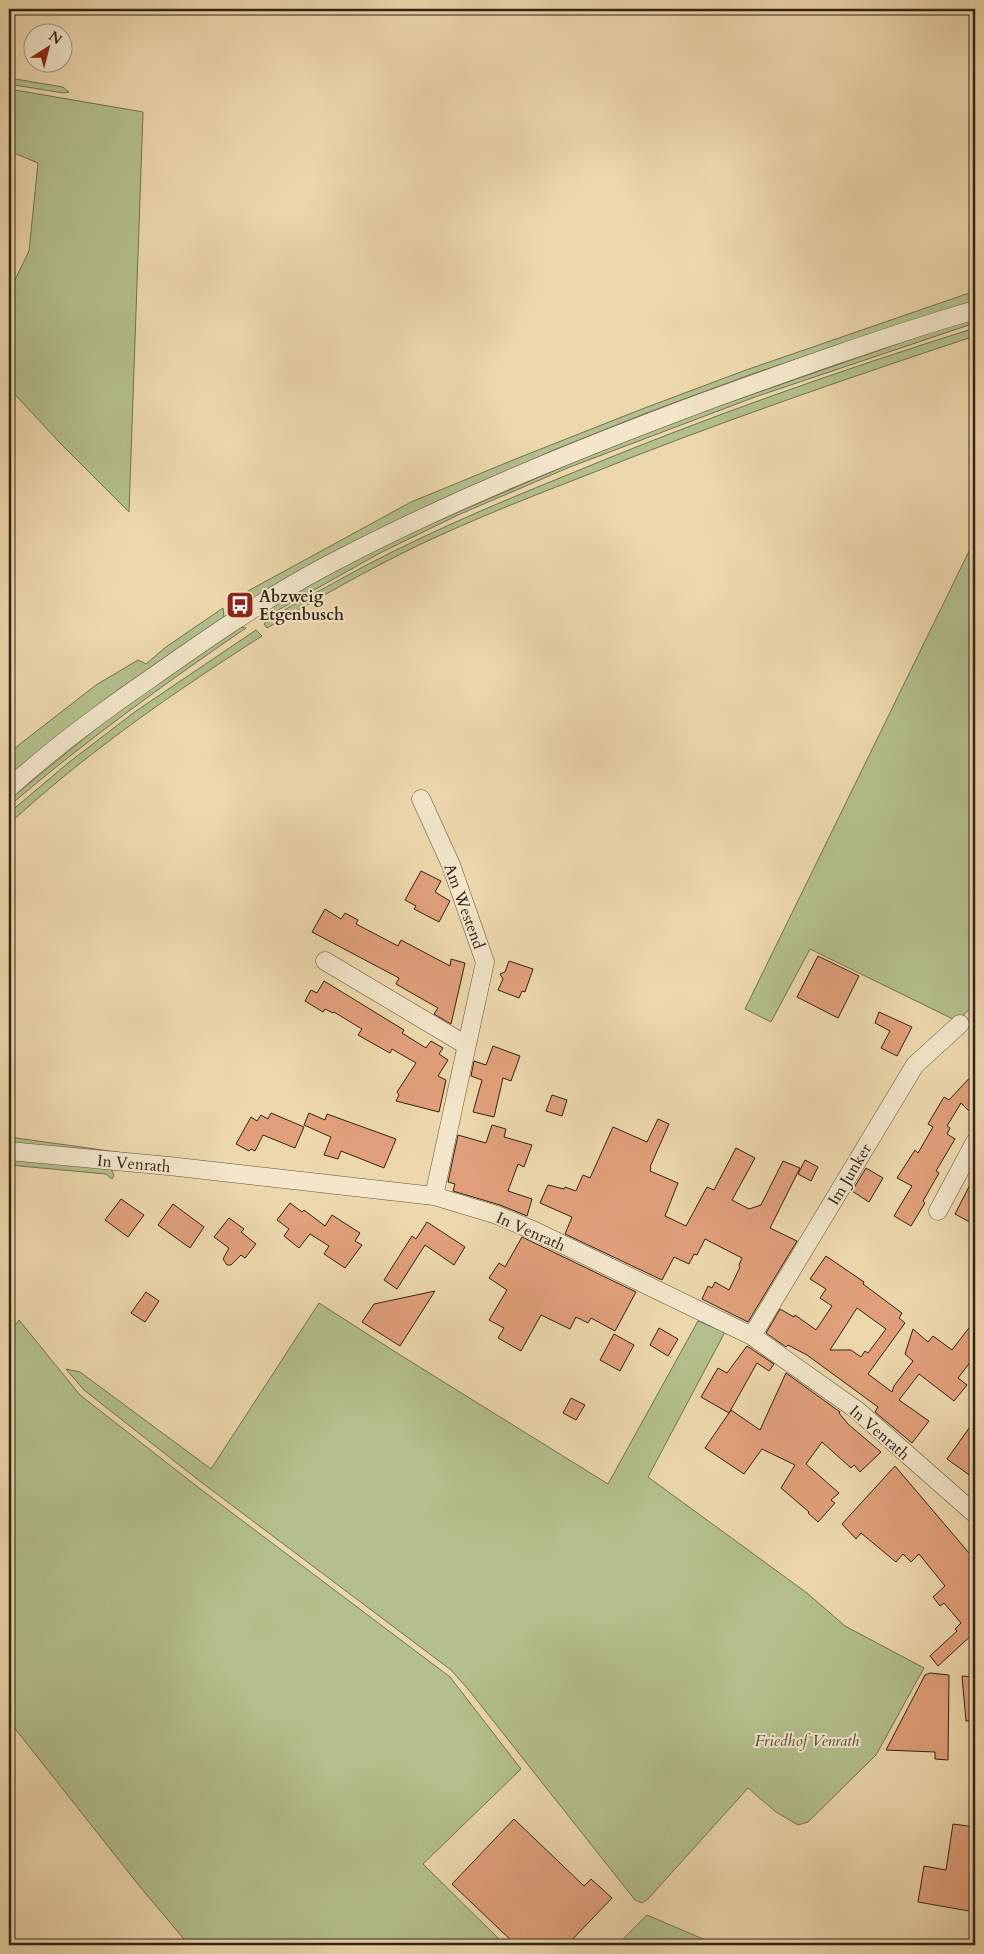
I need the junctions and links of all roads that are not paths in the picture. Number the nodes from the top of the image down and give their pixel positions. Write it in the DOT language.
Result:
graph roads {
  1 [pos="975,310"];
  2 [pos="9,788"];
  3 [pos="421,799"];
  4 [pos="324,961"];
  5 [pos="960,1024"];
  6 [pos="466,1046"];
  7 [pos="975,1142"];
  8 [pos="9,1151"];
  9 [pos="434,1196"];
  10 [pos="938,1211"];
  11 [pos="752,1336"];
  12 [pos="975,1514"];
  1 -- 2 [label="street"];
  3 -- 6 [label="street, Am Westend"];
  4 -- 6 [label="street"];
  5 -- 11 [label="street, Im Junker"];
  6 -- 9 [label="street, Am Westend"];
  7 -- 10 [label="street"];
  8 -- 9 [label="street, In Venrath"];
  9 -- 11 [label="street, In Venrath"];
  11 -- 12 [label="street, In Venrath"];
}
